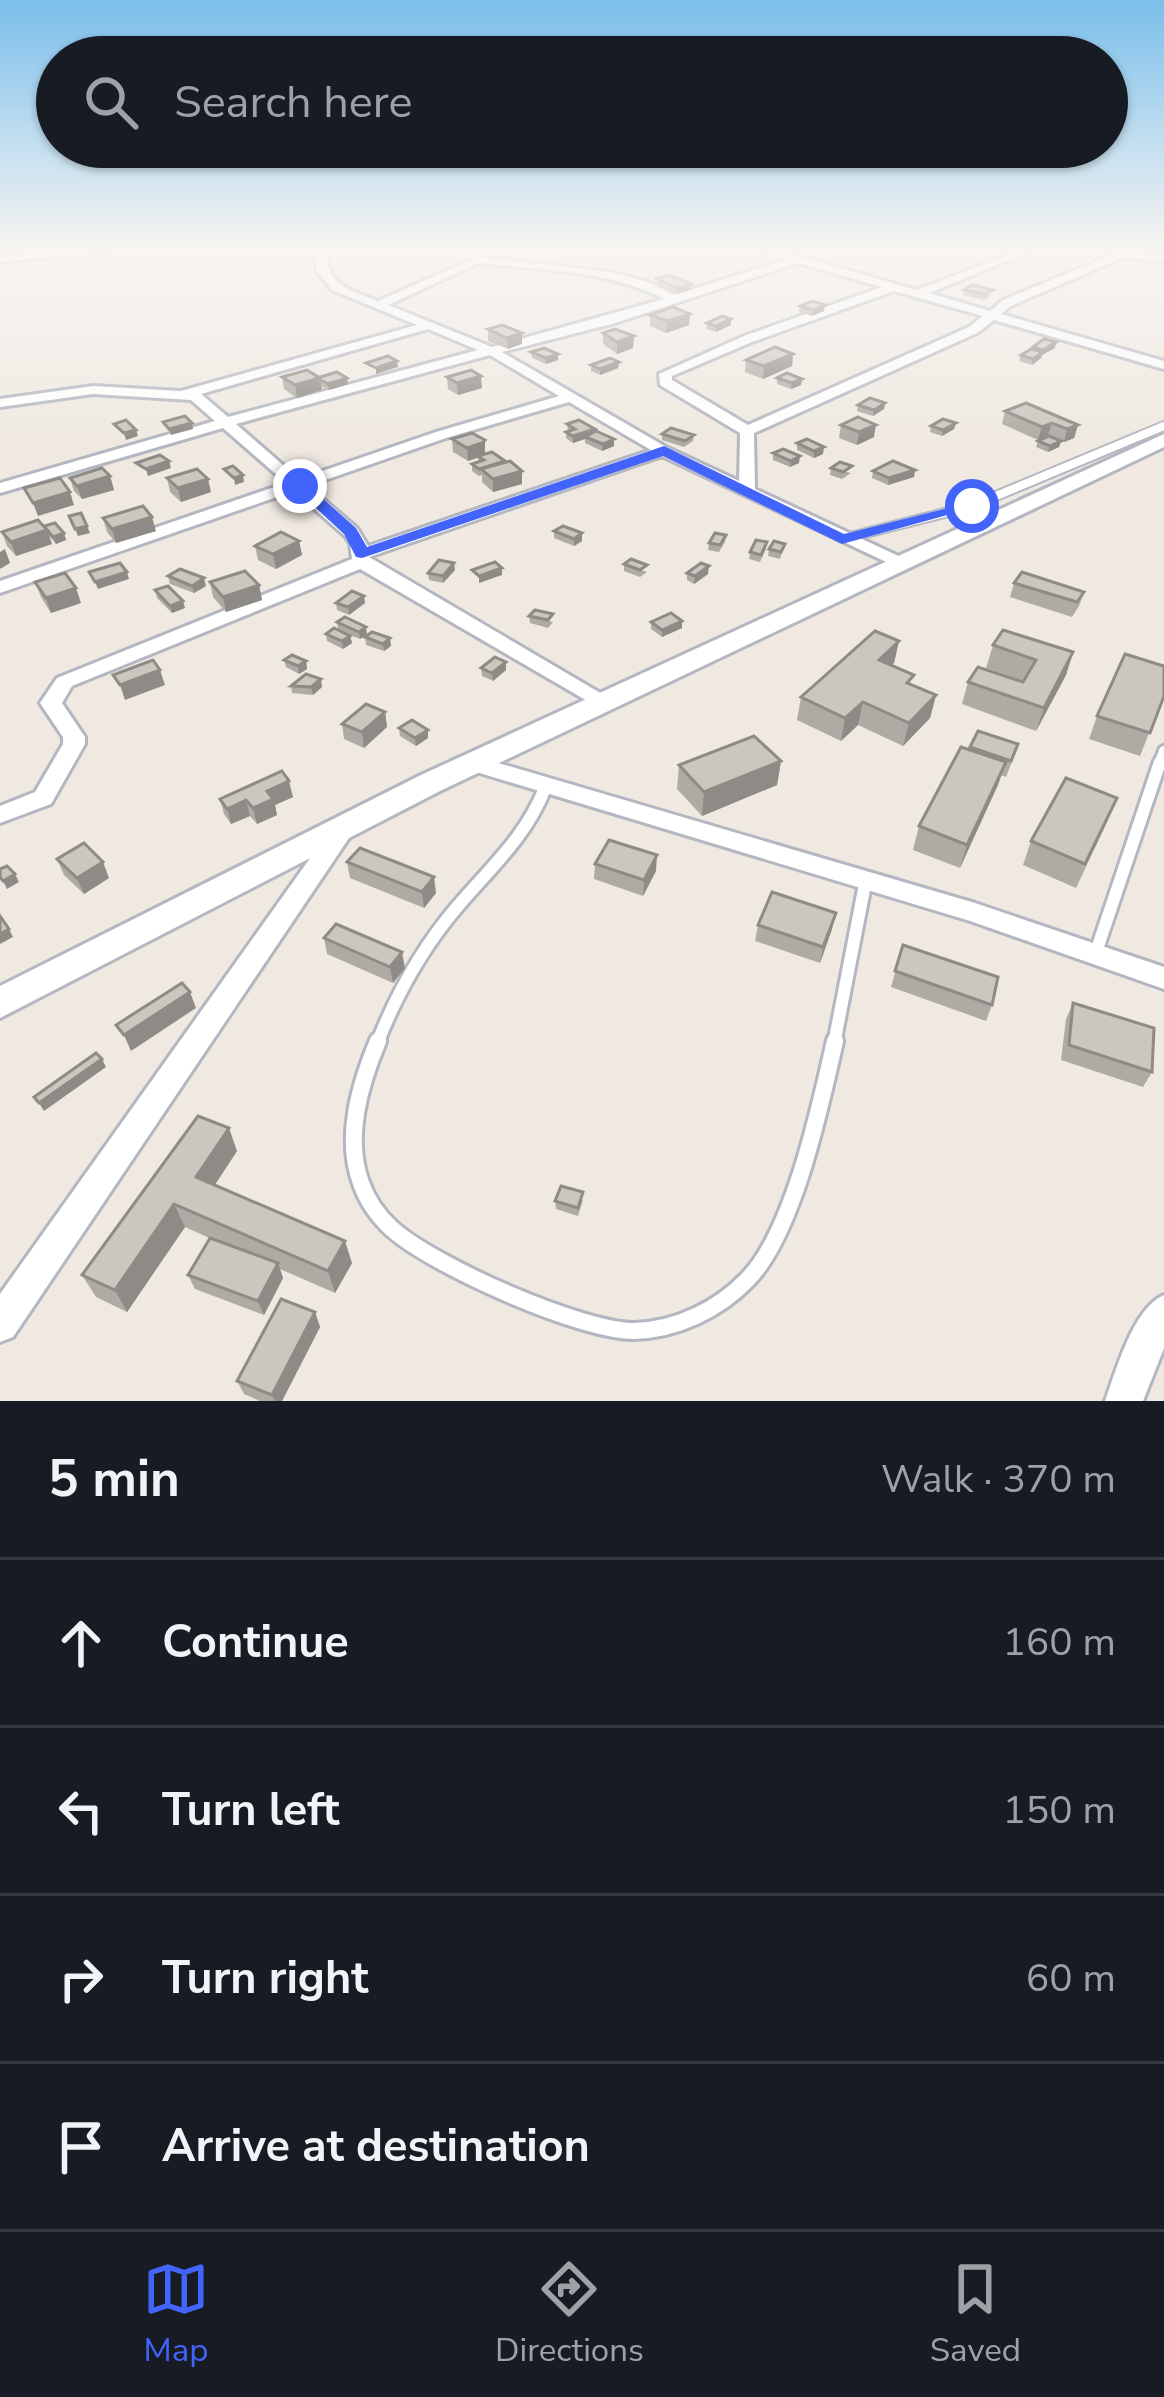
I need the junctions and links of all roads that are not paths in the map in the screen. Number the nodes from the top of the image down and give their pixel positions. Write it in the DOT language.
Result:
graph roads {
  1 [pos="400,313"];
  2 [pos="624,313"];
  3 [pos="819,313"];
  4 [pos="987,313"];
  5 [pos="992,315"];
  6 [pos="430,325"];
  7 [pos="492,351"];
  8 [pos="1164,365"];
  9 [pos="186,394"];
  10 [pos="574,396"];
  11 [pos="0,403"];
  12 [pos="230,423"];
  13 [pos="1164,426"];
  14 [pos="747,431"];
  15 [pos="1164,440"];
  16 [pos="664,451"];
  17 [pos="300,486"];
  18 [pos="0,488"];
  19 [pos="747,492"];
  20 [pos="842,539"];
  21 [pos="361,558"];
  22 [pos="902,564"];
  23 [pos="0,587"];
  24 [pos="603,701"];
  25 [pos="1164,751"];
  26 [pos="471,763"];
  27 [pos="545,788"];
  28 [pos="0,815"];
  29 [pos="344,829"];
  30 [pos="866,879"];
  31 [pos="1096,952"];
  32 [pos="1164,978"];
  33 [pos="0,1003"];
  34 [pos="0,1309"];
  35 [pos="1164,1312"];
  36 [pos="0,1324"];
  37 [pos="1124,1401"];
  1 -- 6 [label="street"];
  2 -- 7 [label="street"];
  3 -- 14 [label="street"];
  4 -- 5 [label="street"];
  5 -- 8 [label="street"];
  5 -- 14 [label="street"];
  6 -- 7 [label="street"];
  6 -- 9 [label="street"];
  7 -- 10 [label="street"];
  7 -- 12 [label="street"];
  9 -- 11 [label="street"];
  9 -- 12 [label="street"];
  10 -- 16 [label="street"];
  10 -- 17 [label="street"];
  12 -- 17 [label="street"];
  12 -- 18 [label="street"];
  13 -- 20 [label="lane"];
  14 -- 19 [label="street"];
  15 -- 22 [label="main road"];
  16 -- 19 [label="street"];
  16 -- 21 [label="street"];
  17 -- 21 [label="street"];
  17 -- 23 [label="street"];
  19 -- 20 [label="street"];
  20 -- 22 [label="street"];
  21 -- 24 [label="street"];
  21 -- 28 [label="street"];
  22 -- 24 [label="main road"];
  24 -- 26 [label="main road"];
  25 -- 31 [label="lane"];
  26 -- 27 [label="street"];
  26 -- 29 [label="main road"];
  27 -- 30 [label="street"];
  27 -- 30 [label="lane"];
  29 -- 33 [label="main road"];
  29 -- 36 [label="street"];
  30 -- 31 [label="street"];
  31 -- 32 [label="street"];
  34 -- 36 [label="street"];
  35 -- 37 [label="street"];
}
